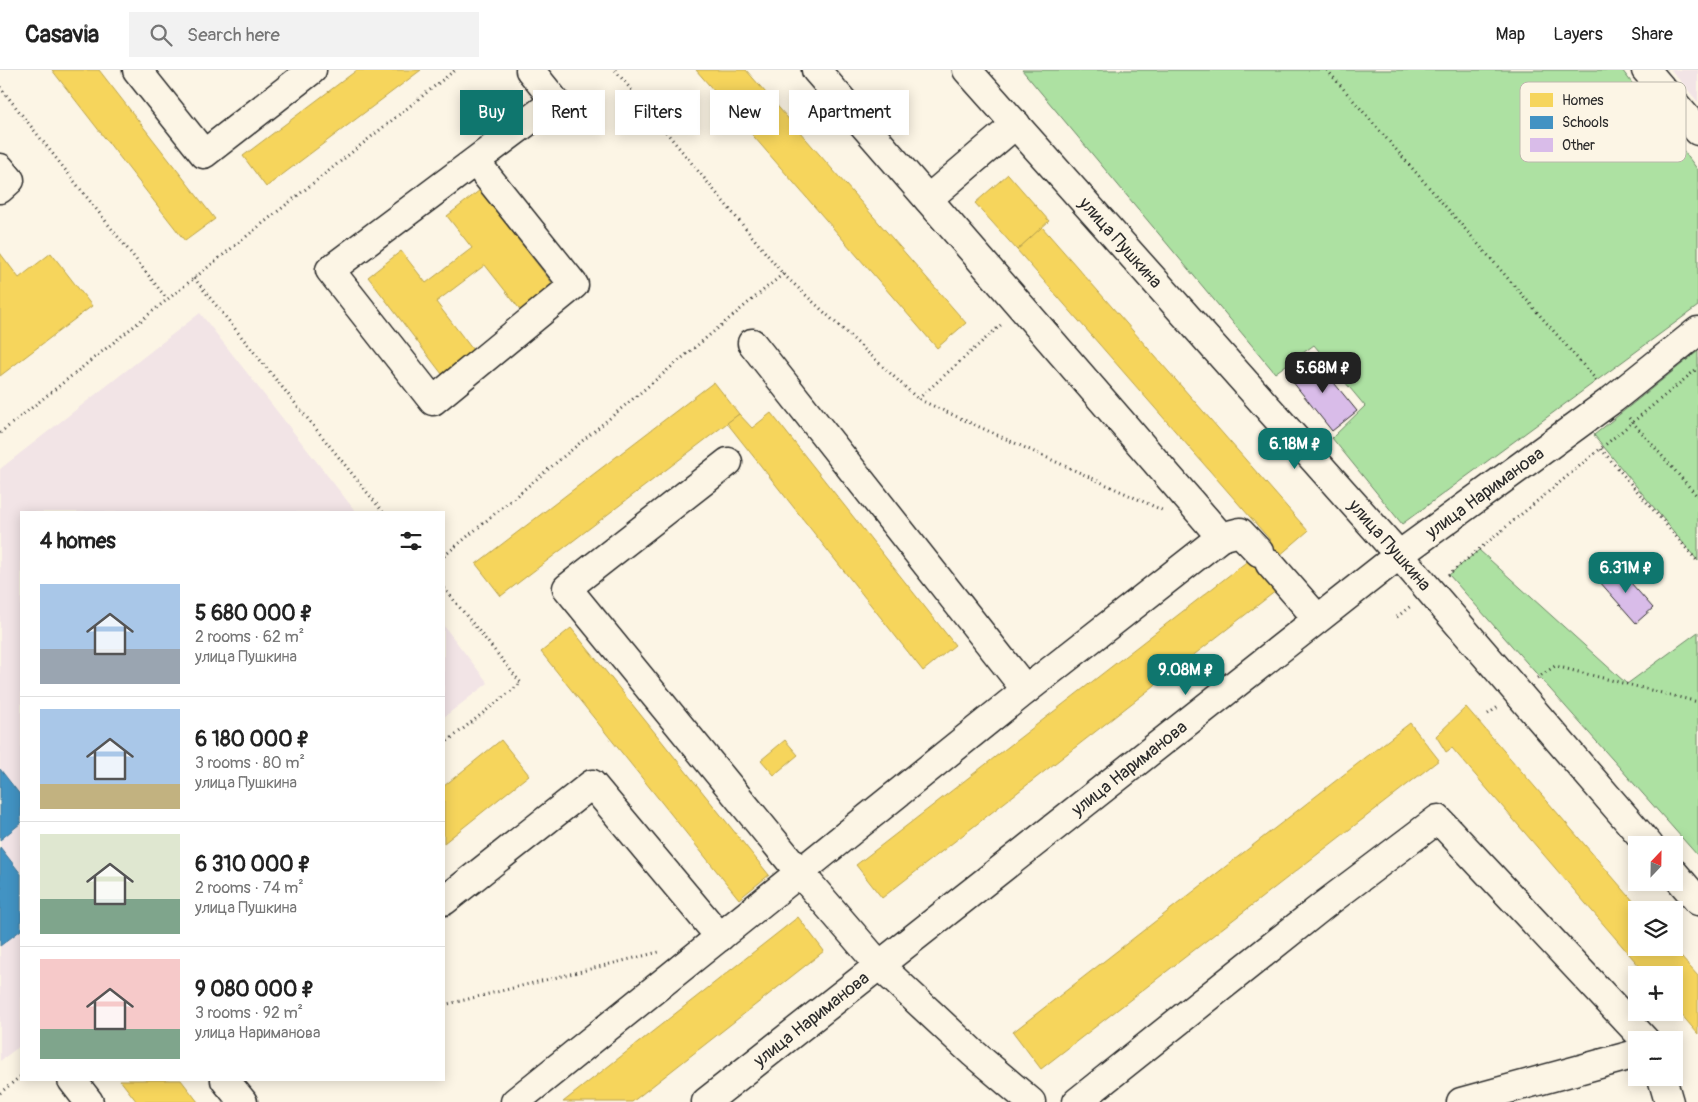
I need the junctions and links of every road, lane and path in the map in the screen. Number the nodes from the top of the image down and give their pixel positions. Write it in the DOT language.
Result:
graph roads {
  1 [pos="137,70"];
  2 [pos="312,70"];
  3 [pos="455,70"];
  4 [pos="530,70"];
  5 [pos="615,70"];
  6 [pos="816,70"];
  7 [pos="968,70"];
  8 [pos="1327,70"];
  9 [pos="1646,70"];
  10 [pos="1656,82"];
  11 [pos="0,87"];
  12 [pos="1686,117"];
  13 [pos="1016,124"];
  14 [pos="1698,131"];
  15 [pos="475,161"];
  16 [pos="0,168"];
  17 [pos="0,189"];
  18 [pos="928,199"];
  19 [pos="783,274"];
  20 [pos="194,278"];
  21 [pos="167,300"];
  22 [pos="1021,306"];
  23 [pos="1698,332"];
  24 [pos="752,343"];
  25 [pos="1698,368"];
  26 [pos="918,399"];
  27 [pos="1613,399"];
  28 [pos="1633,422"];
  29 [pos="0,433"];
  30 [pos="1601,449"];
  31 [pos="728,462"];
  32 [pos="1698,497"];
  33 [pos="382,511"];
  34 [pos="1167,513"];
  35 [pos="1221,537"];
  36 [pos="445,555"];
  37 [pos="1399,555"];
  38 [pos="1698,562"];
  39 [pos="445,589"];
  40 [pos="1429,591"];
  41 [pos="1397,617"];
  42 [pos="1317,618"];
  43 [pos="1026,690"];
  44 [pos="1518,693"];
  45 [pos="1698,702"];
  46 [pos="1488,714"];
  47 [pos="445,743"];
  48 [pos="1641,836"];
  49 [pos="800,873"];
  50 [pos="1683,884"];
  51 [pos="445,900"];
  52 [pos="1698,901"];
  53 [pos="720,937"];
  54 [pos="663,951"];
  55 [pos="880,966"];
  56 [pos="445,1005"];
  57 [pos="1637,1031"];
  58 [pos="1628,1056"];
  59 [pos="20,1077"];
  60 [pos="73,1081"];
  61 [pos="226,1081"];
  62 [pos="1664,1086"];
  63 [pos="0,1093"];
  64 [pos="89,1102"];
  65 [pos="243,1102"];
  66 [pos="515,1102"];
  67 [pos="706,1102"];
  68 [pos="1031,1102"];
  69 [pos="1077,1102"];
  70 [pos="1461,1102"];
  71 [pos="1669,1102"];
  1 -- 2 [label="street"];
  3 -- 20 [label="path"];
  4 -- 15 [label="street"];
  5 -- 19 [label="path"];
  6 -- 18 [label="street"];
  7 -- 13 [label="street, улица Пушкина"];
  8 -- 27 [label="path"];
  9 -- 10 [label="street"];
  11 -- 21 [label="path"];
  12 -- 14 [label="street"];
  13 -- 18 [label="street"];
  13 -- 37 [label="street, улица Пушкина"];
  15 -- 15 [label="street"];
  16 -- 17 [label="street"];
  18 -- 22 [label="street"];
  19 -- 26 [label="path"];
  19 -- 36 [label="path"];
  20 -- 21 [label="path"];
  20 -- 33 [label="path"];
  21 -- 29 [label="path"];
  22 -- 26 [label="path"];
  22 -- 35 [label="street"];
  23 -- 27 [label="street, улица Нариманова"];
  24 -- 43 [label="street"];
  25 -- 28 [label="path"];
  26 -- 34 [label="path"];
  27 -- 28 [label="path"];
  27 -- 37 [label="street, улица Нариманова"];
  28 -- 30 [label="path"];
  28 -- 32 [label="path"];
  30 -- 38 [label="path"];
  30 -- 40 [label="path"];
  31 -- 49 [label="street"];
  35 -- 42 [label="street"];
  35 -- 43 [label="street"];
  37 -- 40 [label="street, улица Пушкина"];
  37 -- 42 [label="street, улица Нариманова"];
  39 -- 47 [label="path"];
  40 -- 41 [label="path"];
  40 -- 44 [label="street, улица Пушкина"];
  42 -- 55 [label="street, улица Нариманова"];
  43 -- 49 [label="street"];
  44 -- 45 [label="path"];
  44 -- 46 [label="path"];
  44 -- 48 [label="street, улица Пушкина"];
  49 -- 53 [label="street"];
  49 -- 55 [label="street"];
  50 -- 52 [label="street"];
  51 -- 53 [label="street"];
  53 -- 66 [label="street"];
  54 -- 56 [label="path"];
  55 -- 67 [label="street, улица Нариманова"];
  55 -- 68 [label="street"];
  57 -- 69 [label="street"];
  58 -- 70 [label="street"];
  59 -- 63 [label="path"];
  60 -- 64 [label="street"];
  61 -- 65 [label="street"];
  62 -- 71 [label="street"];
}
